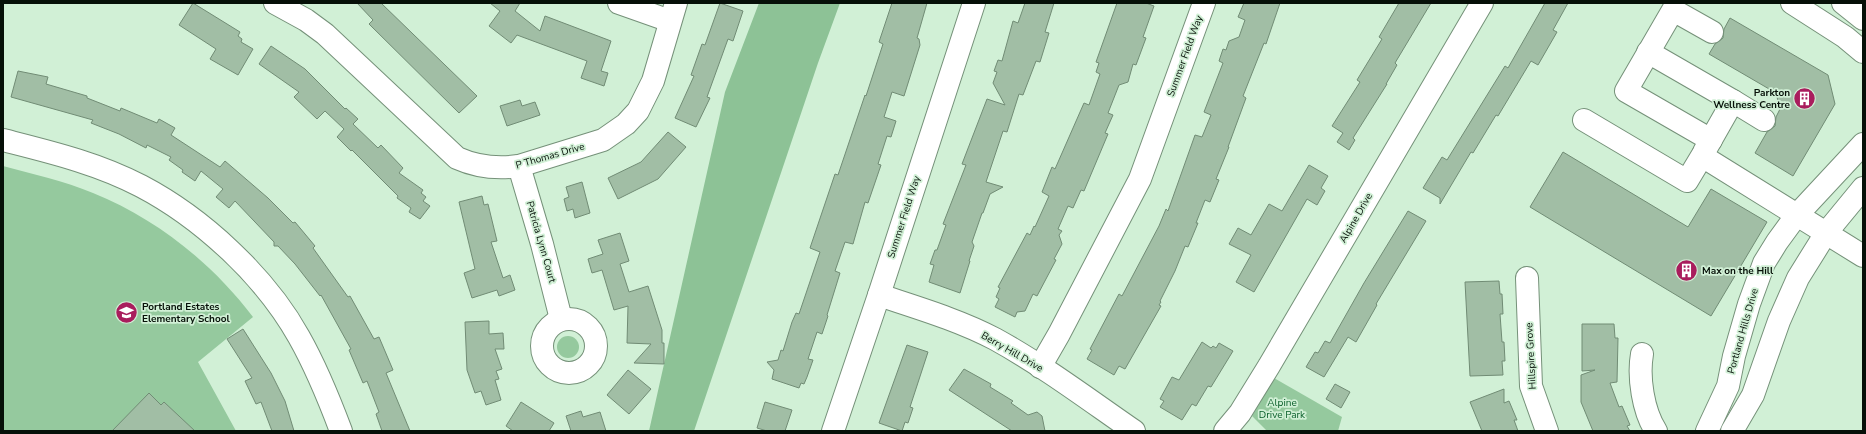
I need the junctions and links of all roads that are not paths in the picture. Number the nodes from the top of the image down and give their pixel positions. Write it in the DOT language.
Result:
graph roads {
  1 [pos="275,3"];
  2 [pos="619,3"];
  3 [pos="974,3"];
  4 [pos="1204,3"];
  5 [pos="1482,3"];
  6 [pos="1792,3"];
  7 [pos="1843,3"];
  8 [pos="673,12"];
  9 [pos="1863,19"];
  10 [pos="1712,32"];
  11 [pos="1648,52"];
  12 [pos="1863,52"];
  13 [pos="1733,101"];
  14 [pos="1584,120"];
  15 [pos="1764,120"];
  16 [pos="3,140"];
  17 [pos="1863,144"];
  18 [pos="1706,148"];
  19 [pos="519,166"];
  20 [pos="1863,188"];
  21 [pos="1796,216"];
  22 [pos="1826,233"];
  23 [pos="1863,256"];
  24 [pos="1527,278"];
  25 [pos="879,295"];
  26 [pos="561,319"];
  27 [pos="1642,354"];
  28 [pos="1734,356"];
  29 [pos="1040,367"];
  30 [pos="1762,368"];
  31 [pos="341,431"];
  32 [pos="833,431"];
  33 [pos="1134,431"];
  34 [pos="1225,431"];
  35 [pos="1547,431"];
  36 [pos="1656,431"];
  37 [pos="1707,431"];
  38 [pos="1732,431"];
  1 -- 19 [label="street, P Thomas Drive"];
  2 -- 8 [label="street"];
  3 -- 25 [label="street, Summer Field Way"];
  4 -- 29 [label="street, Summer Field Way"];
  5 -- 34 [label="street, Alpine Drive"];
  6 -- 12 [label="street"];
  7 -- 9 [label="street"];
  8 -- 19 [label="street, P Thomas Drive"];
  10 -- 11 [label="street"];
  11 -- 13 [label="street"];
  11 -- 18 [label="street"];
  13 -- 15 [label="street"];
  13 -- 18 [label="street"];
  14 -- 18 [label="street"];
  16 -- 31 [label="street"];
  17 -- 21 [label="street, Portland Hills Drive"];
  18 -- 21 [label="street"];
  19 -- 26 [label="street, Patricia Lynn Court"];
  20 -- 22 [label="street"];
  21 -- 22 [label="street"];
  21 -- 28 [label="street, Portland Hills Drive"];
  22 -- 23 [label="street"];
  22 -- 30 [label="street"];
  24 -- 35 [label="street, Hillspire Grove"];
  25 -- 29 [label="street, Berry Hill Drive"];
  25 -- 32 [label="street, Summer Field Way"];
  27 -- 36 [label="street"];
  28 -- 30 [label="street"];
  28 -- 37 [label="street, Portland Hills Drive"];
  29 -- 33 [label="street, Berry Hill Drive"];
  30 -- 38 [label="street"];
}
